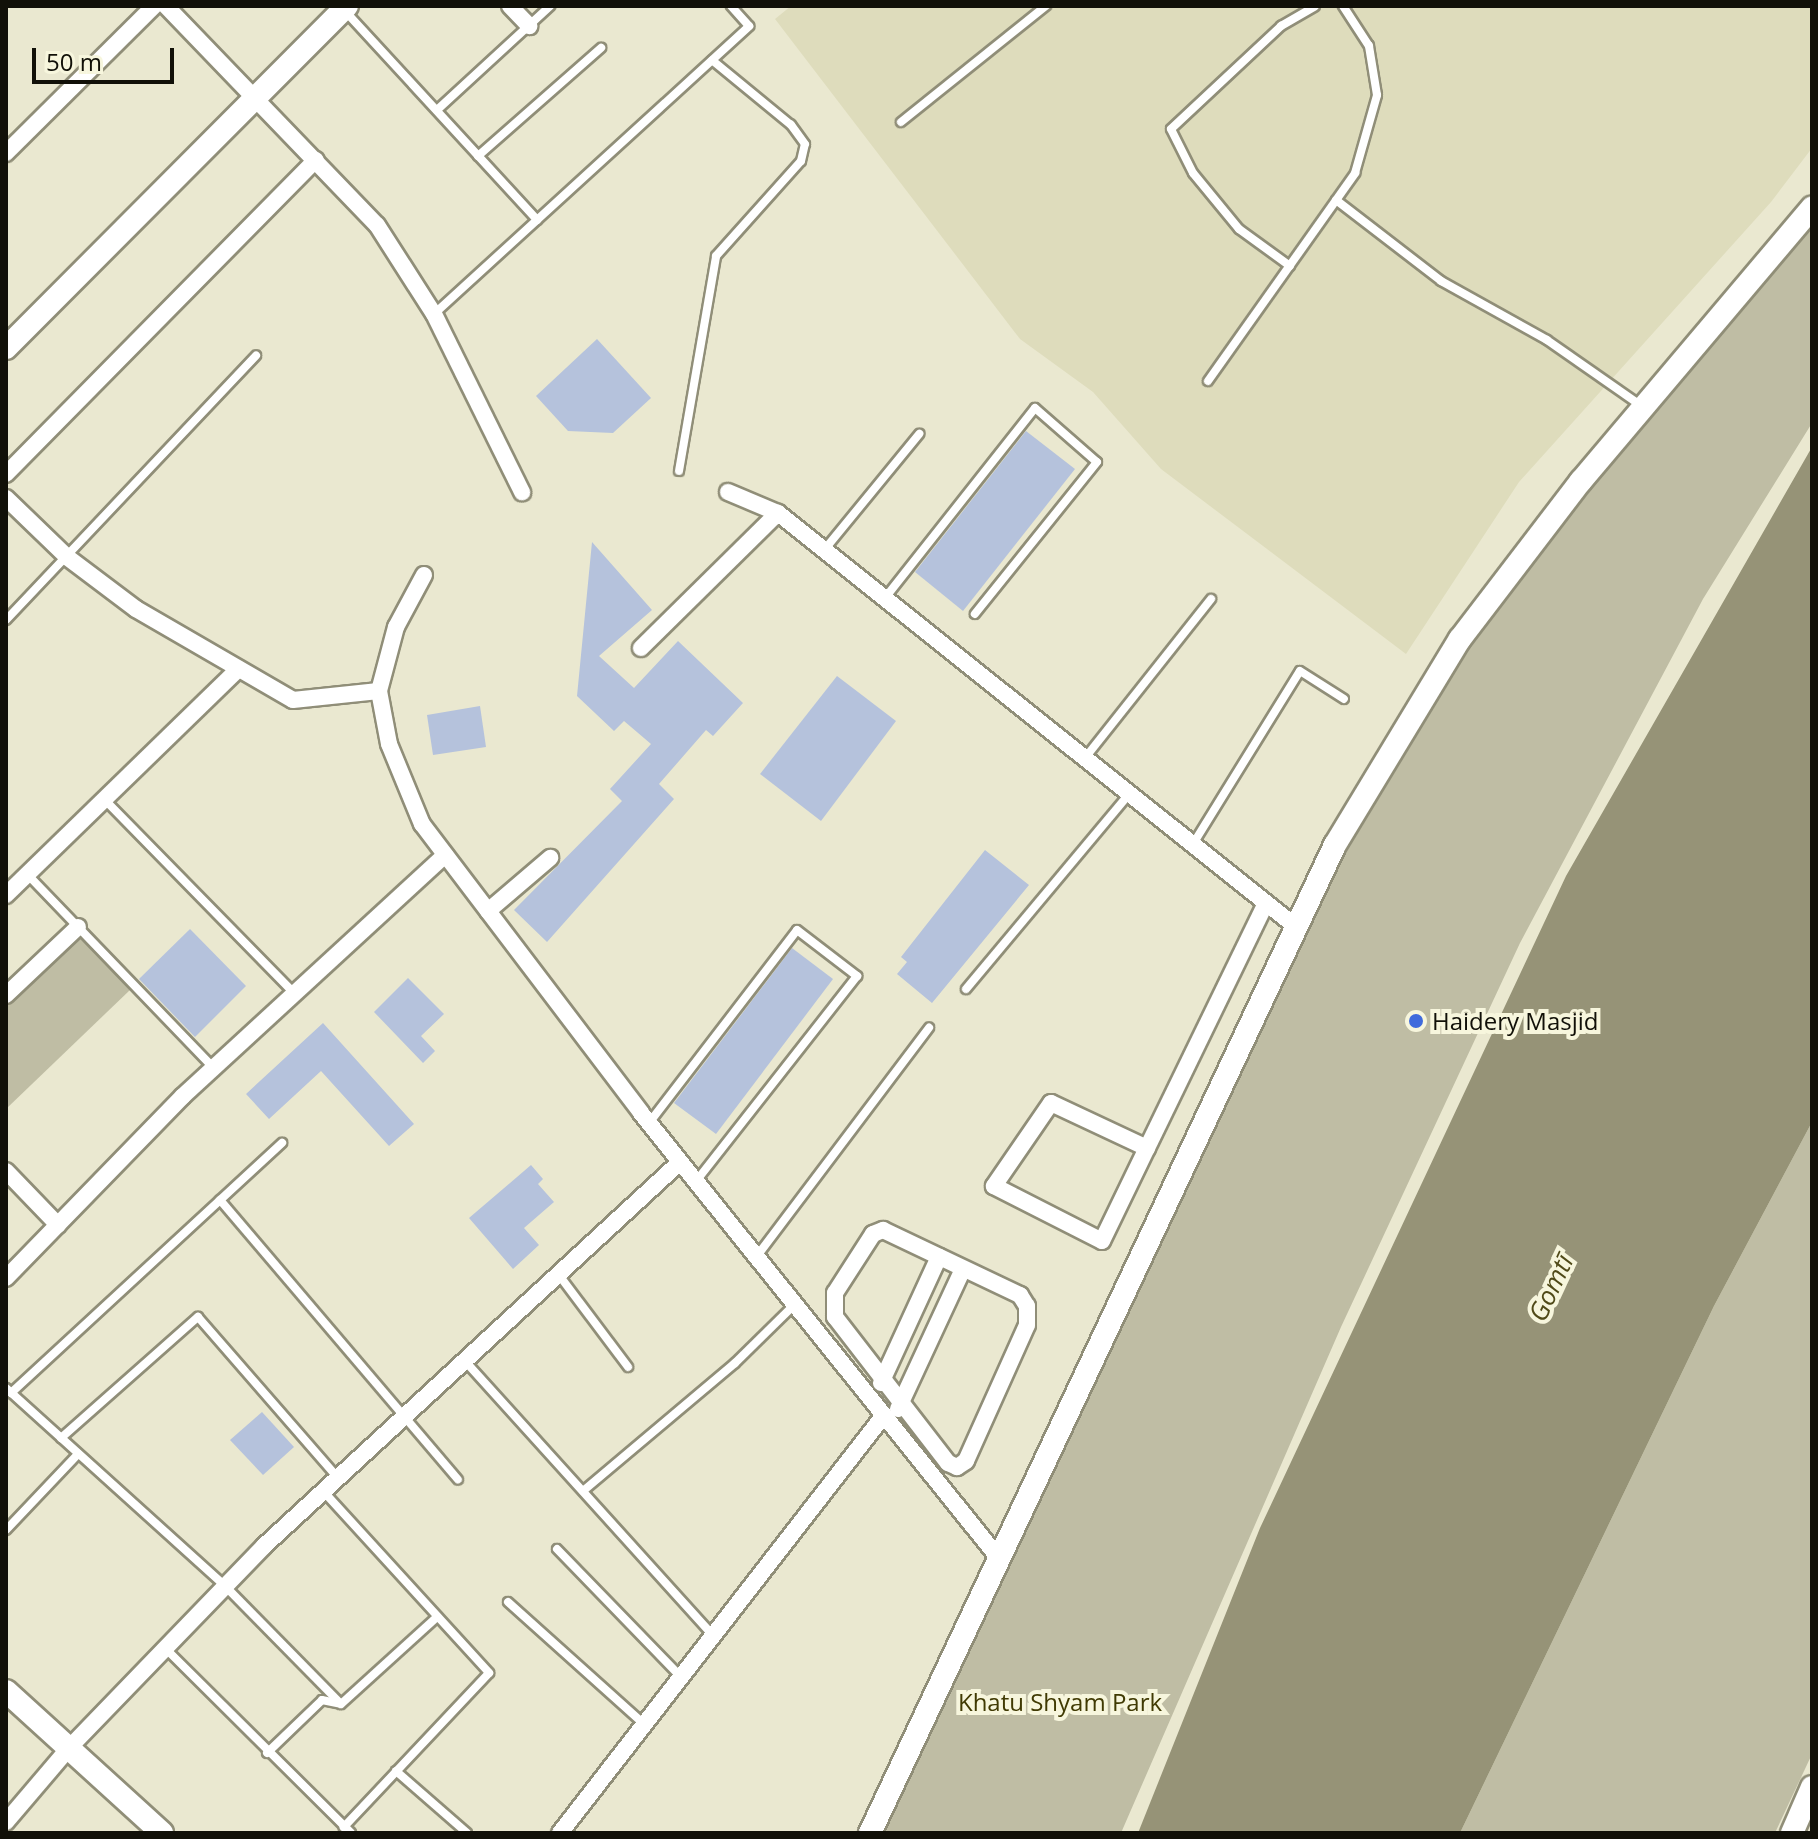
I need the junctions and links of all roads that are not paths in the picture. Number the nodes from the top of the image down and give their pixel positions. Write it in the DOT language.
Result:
graph roads {
  1 [pos="154,6"];
  2 [pos="166,6"];
  3 [pos="510,6"];
  4 [pos="550,6"];
  5 [pos="731,6"];
  6 [pos="1046,6"];
  7 [pos="1315,6"];
  8 [pos="1343,6"];
  9 [pos="345,8"];
  10 [pos="529,26"];
  11 [pos="601,48"];
  12 [pos="712,60"];
  13 [pos="256,96"];
  14 [pos="437,110"];
  15 [pos="901,122"];
  16 [pos="6,153"];
  17 [pos="478,156"];
  18 [pos="316,160"];
  19 [pos="1336,200"];
  20 [pos="1812,208"];
  21 [pos="537,220"];
  22 [pos="1290,266"];
  23 [pos="434,314"];
  24 [pos="6,348"];
  25 [pos="256,356"];
  26 [pos="1208,381"];
  27 [pos="1643,407"];
  28 [pos="919,434"];
  29 [pos="679,471"];
  30 [pos="6,474"];
  31 [pos="522,492"];
  32 [pos="728,492"];
  33 [pos="9,507"];
  34 [pos="778,513"];
  35 [pos="824,550"];
  36 [pos="67,557"];
  37 [pos="424,575"];
  38 [pos="885,598"];
  39 [pos="1211,599"];
  40 [pos="975,614"];
  41 [pos="6,620"];
  42 [pos="641,648"];
  43 [pos="238,669"];
  44 [pos="379,691"];
  45 [pos="1344,699"];
  46 [pos="1085,759"];
  47 [pos="1129,794"];
  48 [pos="104,799"];
  49 [pos="1193,845"];
  50 [pos="445,855"];
  51 [pos="550,858"];
  52 [pos="27,874"];
  53 [pos="6,895"];
  54 [pos="1266,903"];
  55 [pos="488,911"];
  56 [pos="1295,926"];
  57 [pos="78,927"];
  58 [pos="966,989"];
  59 [pos="295,993"];
  60 [pos="6,995"];
  61 [pos="929,1028"];
  62 [pos="214,1068"];
  63 [pos="649,1123"];
  64 [pos="282,1143"];
  65 [pos="1147,1148"];
  66 [pos="680,1162"];
  67 [pos="6,1171"];
  68 [pos="696,1181"];
  69 [pos="220,1200"];
  70 [pos="58,1225"];
  71 [pos="757,1256"];
  72 [pos="939,1257"];
  73 [pos="963,1269"];
  74 [pos="558,1274"];
  75 [pos="6,1278"];
  76 [pos="795,1304"];
  77 [pos="465,1360"];
  78 [pos="628,1367"];
  79 [pos="884,1377"];
  80 [pos="9,1390"];
  81 [pos="872,1401"];
  82 [pos="901,1402"];
  83 [pos="402,1418"];
  84 [pos="888,1419"];
  85 [pos="61,1438"];
  86 [pos="78,1454"];
  87 [pos="338,1477"];
  88 [pos="458,1480"];
  89 [pos="323,1491"];
  90 [pos="583,1491"];
  91 [pos="6,1530"];
  92 [pos="557,1549"];
  93 [pos="997,1556"];
  94 [pos="225,1586"];
  95 [pos="508,1602"];
  96 [pos="437,1617"];
  97 [pos="713,1635"];
  98 [pos="165,1648"];
  99 [pos="681,1677"];
  100 [pos="6,1691"];
  101 [pos="341,1704"];
  102 [pos="644,1724"];
  103 [pos="69,1748"];
  104 [pos="267,1753"];
  105 [pos="396,1771"];
  106 [pos="1812,1787"];
  107 [pos="6,1822"];
  108 [pos="347,1830"];
  109 [pos="162,1833"];
  110 [pos="467,1833"];
  111 [pos="560,1833"];
  112 [pos="870,1833"];
  113 [pos="1792,1833"];
  1 -- 16 [label="street"];
  2 -- 13 [label="street"];
  3 -- 10 [label="street"];
  4 -- 10 [label="lane"];
  5 -- 12 [label="lane"];
  6 -- 15 [label="lane"];
  7 -- 22 [label="lane"];
  8 -- 19 [label="lane"];
  9 -- 13 [label="street"];
  9 -- 14 [label="lane"];
  10 -- 14 [label="lane"];
  11 -- 17 [label="lane"];
  12 -- 21 [label="lane"];
  12 -- 29 [label="lane"];
  13 -- 18 [label="street"];
  13 -- 24 [label="street"];
  14 -- 17 [label="lane"];
  17 -- 21 [label="lane"];
  18 -- 23 [label="street"];
  18 -- 30 [label="street"];
  19 -- 22 [label="lane"];
  19 -- 27 [label="lane"];
  20 -- 27 [label="street"];
  21 -- 23 [label="lane"];
  22 -- 26 [label="lane"];
  23 -- 31 [label="street"];
  25 -- 36 [label="lane"];
  27 -- 56 [label="street"];
  28 -- 35 [label="lane"];
  32 -- 34 [label="street"];
  33 -- 36 [label="street"];
  34 -- 35 [label="street"];
  34 -- 42 [label="street"];
  35 -- 38 [label="street"];
  36 -- 41 [label="lane"];
  36 -- 43 [label="street"];
  37 -- 44 [label="street"];
  38 -- 40 [label="lane"];
  38 -- 46 [label="street"];
  39 -- 46 [label="lane"];
  43 -- 44 [label="street"];
  43 -- 48 [label="street"];
  44 -- 50 [label="street"];
  45 -- 49 [label="lane"];
  46 -- 47 [label="street"];
  47 -- 49 [label="street"];
  47 -- 58 [label="lane"];
  48 -- 52 [label="street"];
  48 -- 59 [label="lane"];
  49 -- 54 [label="street"];
  50 -- 55 [label="street"];
  50 -- 59 [label="street"];
  51 -- 55 [label="street"];
  52 -- 53 [label="street"];
  52 -- 57 [label="lane"];
  54 -- 56 [label="street"];
  54 -- 65 [label="street"];
  55 -- 63 [label="street"];
  56 -- 93 [label="street"];
  57 -- 60 [label="street"];
  57 -- 62 [label="lane"];
  59 -- 62 [label="street"];
  61 -- 71 [label="lane"];
  62 -- 70 [label="street"];
  63 -- 66 [label="street"];
  63 -- 68 [label="lane"];
  64 -- 69 [label="lane"];
  65 -- 65 [label="street"];
  66 -- 68 [label="street"];
  66 -- 74 [label="street"];
  67 -- 70 [label="street"];
  68 -- 71 [label="street"];
  69 -- 80 [label="lane"];
  69 -- 83 [label="lane"];
  70 -- 75 [label="street"];
  71 -- 76 [label="street"];
  72 -- 73 [label="street"];
  72 -- 79 [label="street"];
  72 -- 79 [label="street"];
  73 -- 82 [label="street"];
  73 -- 82 [label="street"];
  74 -- 77 [label="street"];
  74 -- 78 [label="lane"];
  76 -- 81 [label="street"];
  76 -- 90 [label="lane"];
  77 -- 83 [label="street"];
  77 -- 90 [label="lane"];
  79 -- 81 [label="street"];
  79 -- 82 [label="street"];
  80 -- 85 [label="lane"];
  81 -- 84 [label="street"];
  82 -- 84 [label="street"];
  83 -- 87 [label="street"];
  83 -- 88 [label="lane"];
  84 -- 93 [label="street"];
  84 -- 97 [label="street"];
  85 -- 86 [label="lane"];
  85 -- 87 [label="lane"];
  86 -- 91 [label="lane"];
  86 -- 94 [label="lane"];
  87 -- 89 [label="street"];
  89 -- 94 [label="street"];
  89 -- 96 [label="lane"];
  90 -- 97 [label="lane"];
  92 -- 99 [label="lane"];
  93 -- 112 [label="street"];
  94 -- 98 [label="street"];
  94 -- 101 [label="lane"];
  95 -- 102 [label="lane"];
  96 -- 101 [label="lane"];
  96 -- 105 [label="lane"];
  97 -- 99 [label="street"];
  98 -- 103 [label="street"];
  98 -- 104 [label="lane"];
  99 -- 102 [label="street"];
  100 -- 103 [label="street"];
  101 -- 104 [label="lane"];
  102 -- 111 [label="street"];
  103 -- 107 [label="street"];
  103 -- 109 [label="street"];
  104 -- 108 [label="lane"];
  105 -- 108 [label="lane"];
  105 -- 110 [label="lane"];
  106 -- 113 [label="street"];
}
